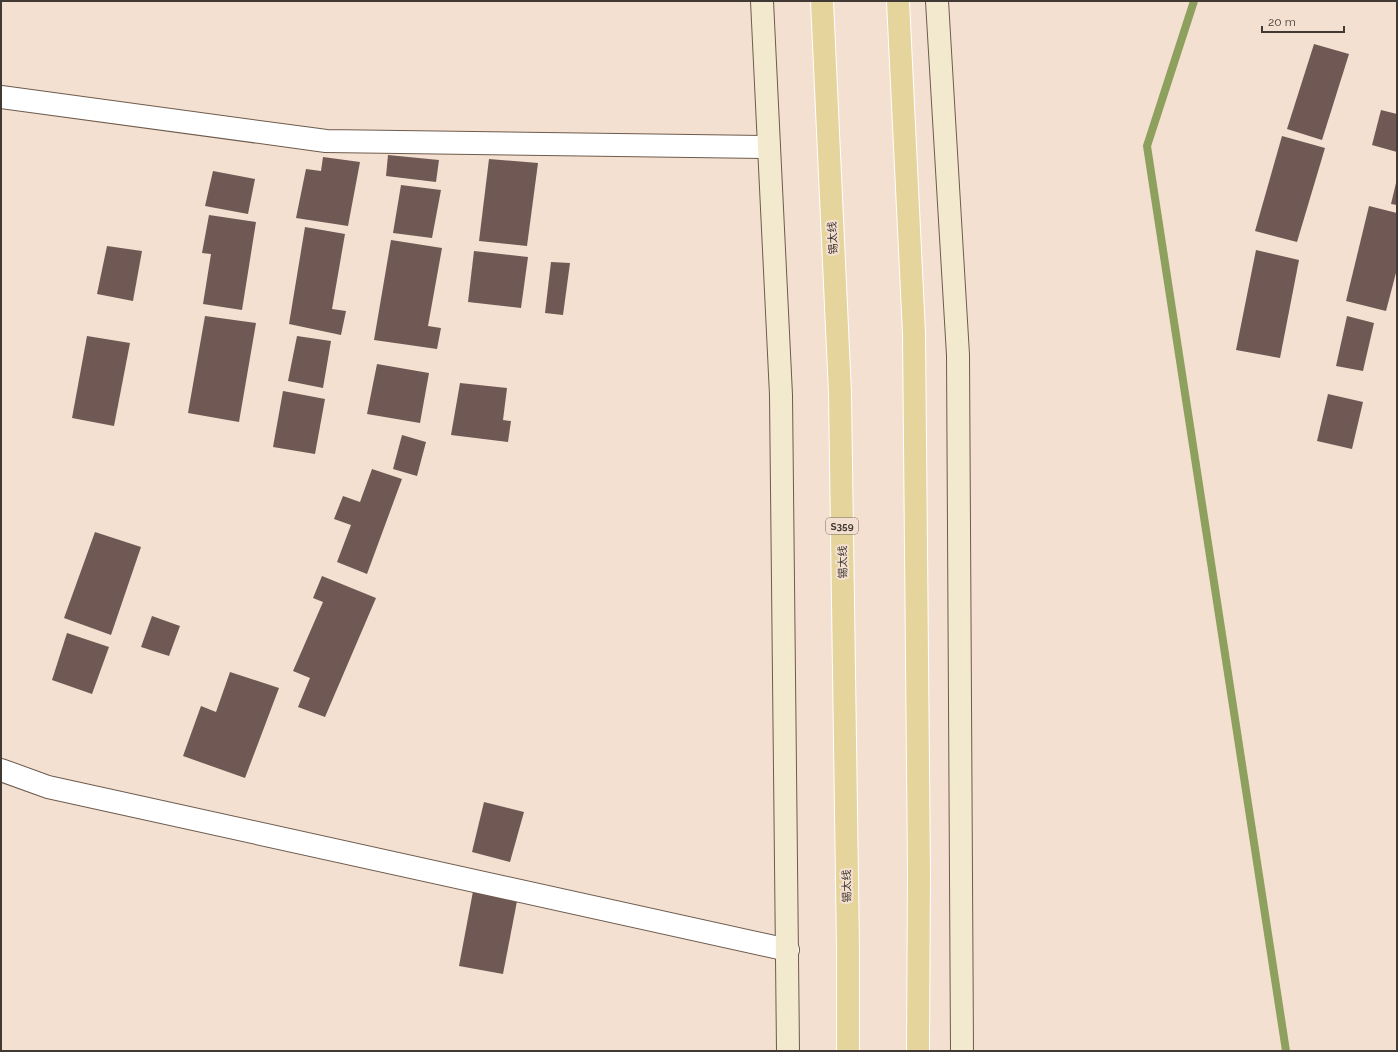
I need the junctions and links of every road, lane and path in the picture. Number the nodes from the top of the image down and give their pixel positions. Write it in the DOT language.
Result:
graph roads {
  1 [pos="762,1"];
  2 [pos="822,1"];
  3 [pos="898,1"];
  4 [pos="937,1"];
  5 [pos="1,97"];
  6 [pos="769,148"];
  7 [pos="1,770"];
  8 [pos="788,950"];
  9 [pos="788,1051"];
  10 [pos="848,1051"];
  11 [pos="918,1051"];
  12 [pos="962,1051"];
  1 -- 6 [label="main road"];
  2 -- 10 [label="main road, 锡太线 / S359"];
  3 -- 11 [label="main road"];
  4 -- 12 [label="main road"];
  5 -- 6 [label="street"];
  6 -- 8 [label="main road"];
  7 -- 8 [label="street"];
  8 -- 9 [label="main road"];
}
